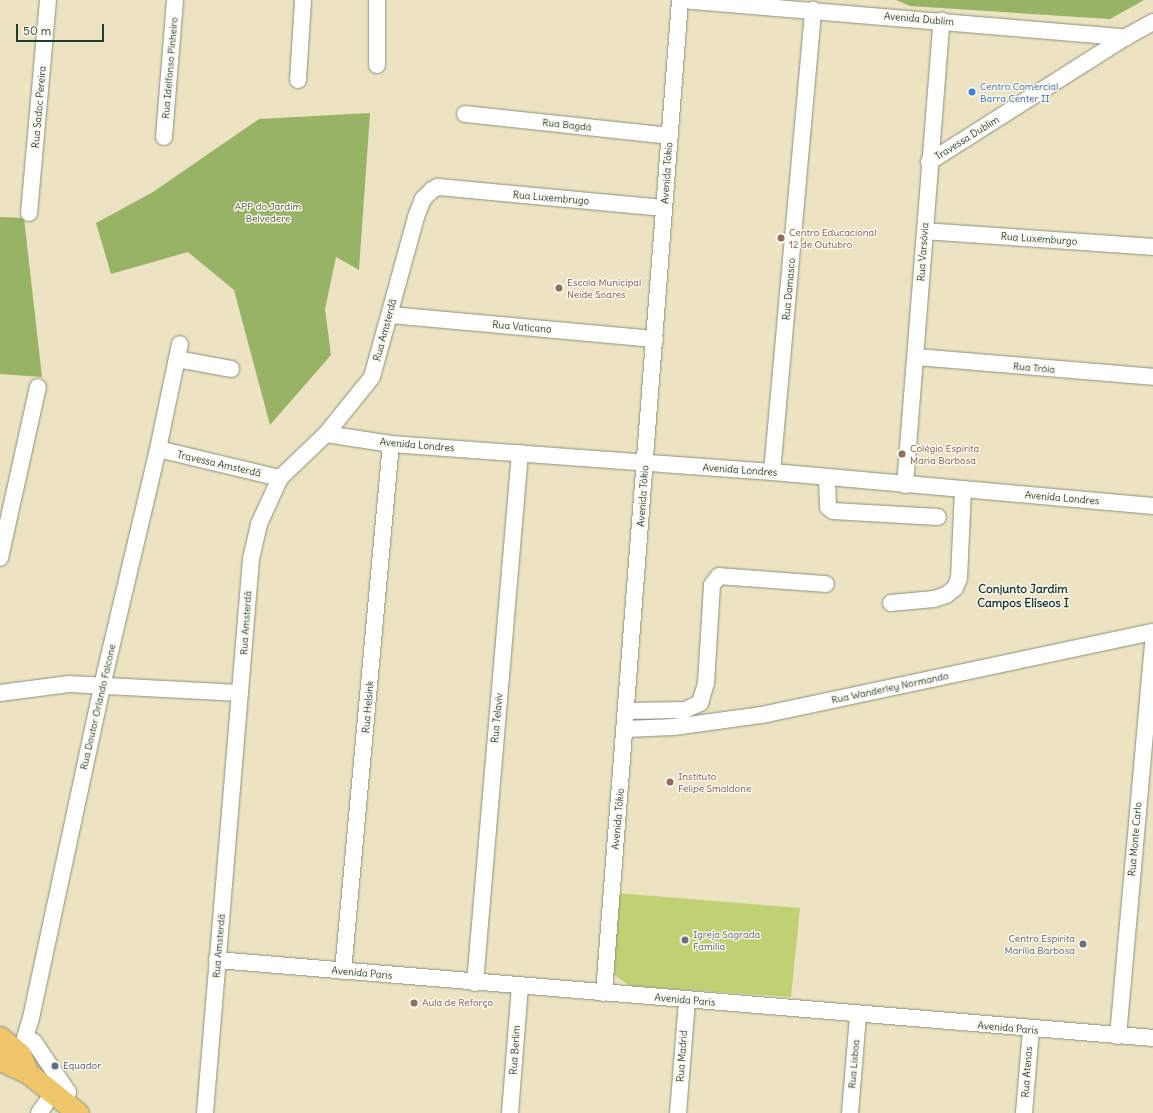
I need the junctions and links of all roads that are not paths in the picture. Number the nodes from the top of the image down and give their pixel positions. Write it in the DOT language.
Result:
graph roads {
  1 [pos="48,0"];
  2 [pos="175,0"];
  3 [pos="303,0"];
  4 [pos="377,0"];
  5 [pos="681,0"];
  6 [pos="699,1"];
  7 [pos="743,2"];
  8 [pos="814,10"];
  9 [pos="942,20"];
  10 [pos="1153,22"];
  11 [pos="1126,37"];
  12 [pos="377,65"];
  13 [pos="298,80"];
  14 [pos="465,114"];
  15 [pos="670,136"];
  16 [pos="164,137"];
  17 [pos="929,162"];
  18 [pos="438,187"];
  19 [pos="664,208"];
  20 [pos="29,213"];
  21 [pos="925,231"];
  22 [pos="1153,247"];
  23 [pos="390,315"];
  24 [pos="655,339"];
  25 [pos="916,358"];
  26 [pos="231,369"];
  27 [pos="1153,377"];
  28 [pos="38,387"];
  29 [pos="326,434"];
  30 [pos="391,444"];
  31 [pos="158,449"];
  32 [pos="520,453"];
  33 [pos="646,463"];
  34 [pos="772,472"];
  35 [pos="280,478"];
  36 [pos="826,478"];
  37 [pos="905,484"];
  38 [pos="963,490"];
  39 [pos="1153,506"];
  40 [pos="938,516"];
  41 [pos="0,558"];
  42 [pos="826,584"];
  43 [pos="891,603"];
  44 [pos="1153,632"];
  45 [pos="1153,642"];
  46 [pos="102,686"];
  47 [pos="0,694"];
  48 [pos="240,694"];
  49 [pos="627,711"];
  50 [pos="625,729"];
  51 [pos="1147,773"];
  52 [pos="218,960"];
  53 [pos="343,971"];
  54 [pos="475,983"];
  55 [pos="520,986"];
  56 [pos="604,993"];
  57 [pos="687,1000"];
  58 [pos="858,1015"];
  59 [pos="1030,1030"];
  60 [pos="1118,1036"];
  61 [pos="0,1037"];
  62 [pos="1153,1038"];
  63 [pos="17,1058"];
  64 [pos="65,1103"];
  65 [pos="39,1113"];
  66 [pos="205,1113"];
  67 [pos="510,1113"];
  68 [pos="678,1113"];
  69 [pos="850,1113"];
  70 [pos="1024,1113"];
  1 -- 20 [label="street, Rua Sadoc Pereira"];
  2 -- 16 [label="street, Rua Idelfonso Pinheiro"];
  3 -- 13 [label="street"];
  4 -- 12 [label="street"];
  5 -- 6 [label="street, Avenida Dublim"];
  5 -- 15 [label="street, Avenida Tókio"];
  6 -- 7 [label="street, Avenida Dublim"];
  7 -- 8 [label="street, Avenida Dublim"];
  8 -- 9 [label="street, Avenida Dublim"];
  8 -- 34 [label="street, Rua Damasco"];
  9 -- 11 [label="street, Avenida Dublim"];
  9 -- 17 [label="street, Rua Varsóvia"];
  10 -- 11 [label="street"];
  11 -- 17 [label="street, Travessa Dublim"];
  14 -- 15 [label="street, Rua Bagdá"];
  15 -- 19 [label="street, Avenida Tókio"];
  17 -- 21 [label="street, Rua Varsóvia"];
  18 -- 19 [label="street, Rua Luxembrugo"];
  18 -- 23 [label="street, Rua Amsterdã"];
  19 -- 24 [label="street, Avenida Tókio"];
  21 -- 22 [label="street, Rua Luxemburgo"];
  21 -- 25 [label="street, Rua Varsóvia"];
  23 -- 24 [label="street, Rua Vaticano"];
  23 -- 29 [label="street, Rua Amsterdã"];
  24 -- 33 [label="street, Avenida Tókio"];
  25 -- 27 [label="street, Rua Tróia"];
  25 -- 37 [label="street, Rua Varsóvia"];
  26 -- 31 [label="street, Rua Doutor Orlando Falcone"];
  28 -- 41 [label="street"];
  29 -- 30 [label="street, Avenida Londres"];
  29 -- 35 [label="street, Rua Amsterdã"];
  30 -- 32 [label="street, Avenida Londres"];
  30 -- 53 [label="street, Rua Helsink"];
  31 -- 35 [label="street, Travessa Amsterdã"];
  31 -- 46 [label="street, Rua Doutor Orlando Falcone"];
  32 -- 33 [label="street, Avenida Londres"];
  32 -- 54 [label="street, Rua Telaviv"];
  33 -- 34 [label="street, Avenida Londres"];
  33 -- 49 [label="street, Avenida Tókio"];
  34 -- 36 [label="street, Avenida Londres"];
  35 -- 48 [label="street, Rua Amsterdã"];
  36 -- 37 [label="street, Avenida Londres"];
  36 -- 40 [label="street"];
  37 -- 38 [label="street, Avenida Londres"];
  38 -- 39 [label="street, Avenida Londres"];
  38 -- 43 [label="street"];
  42 -- 49 [label="street"];
  44 -- 50 [label="street, Rua Wanderley Normando"];
  45 -- 51 [label="street, Rua Monte Carlo"];
  46 -- 47 [label="street"];
  46 -- 48 [label="street"];
  46 -- 63 [label="street, Rua Doutor Orlando Falcone"];
  48 -- 52 [label="street, Rua Amsterdã"];
  49 -- 50 [label="street, Avenida Tókio"];
  50 -- 56 [label="street, Avenida Tókio"];
  51 -- 60 [label="street, Rua Monte Carlo"];
  52 -- 53 [label="street, Avenida Paris"];
  52 -- 66 [label="street, Rua Amsterdã"];
  53 -- 54 [label="street, Avenida Paris"];
  54 -- 55 [label="street, Avenida Paris"];
  55 -- 56 [label="street, Avenida Paris"];
  55 -- 67 [label="street, Rua Berlim"];
  56 -- 57 [label="street, Avenida Paris"];
  57 -- 58 [label="street, Avenida Paris"];
  57 -- 68 [label="street, Rua Madrid"];
  58 -- 59 [label="street, Avenida Paris"];
  58 -- 69 [label="street, Rua Lisboa"];
  59 -- 60 [label="street, Avenida Paris"];
  59 -- 70 [label="street, Rua Atenas"];
  60 -- 62 [label="street, Avenida Paris"];
  61 -- 63 [label="main road"];
  63 -- 64 [label="main road"];
  63 -- 64 [label="street"];
  64 -- 65 [label="street"];
}
